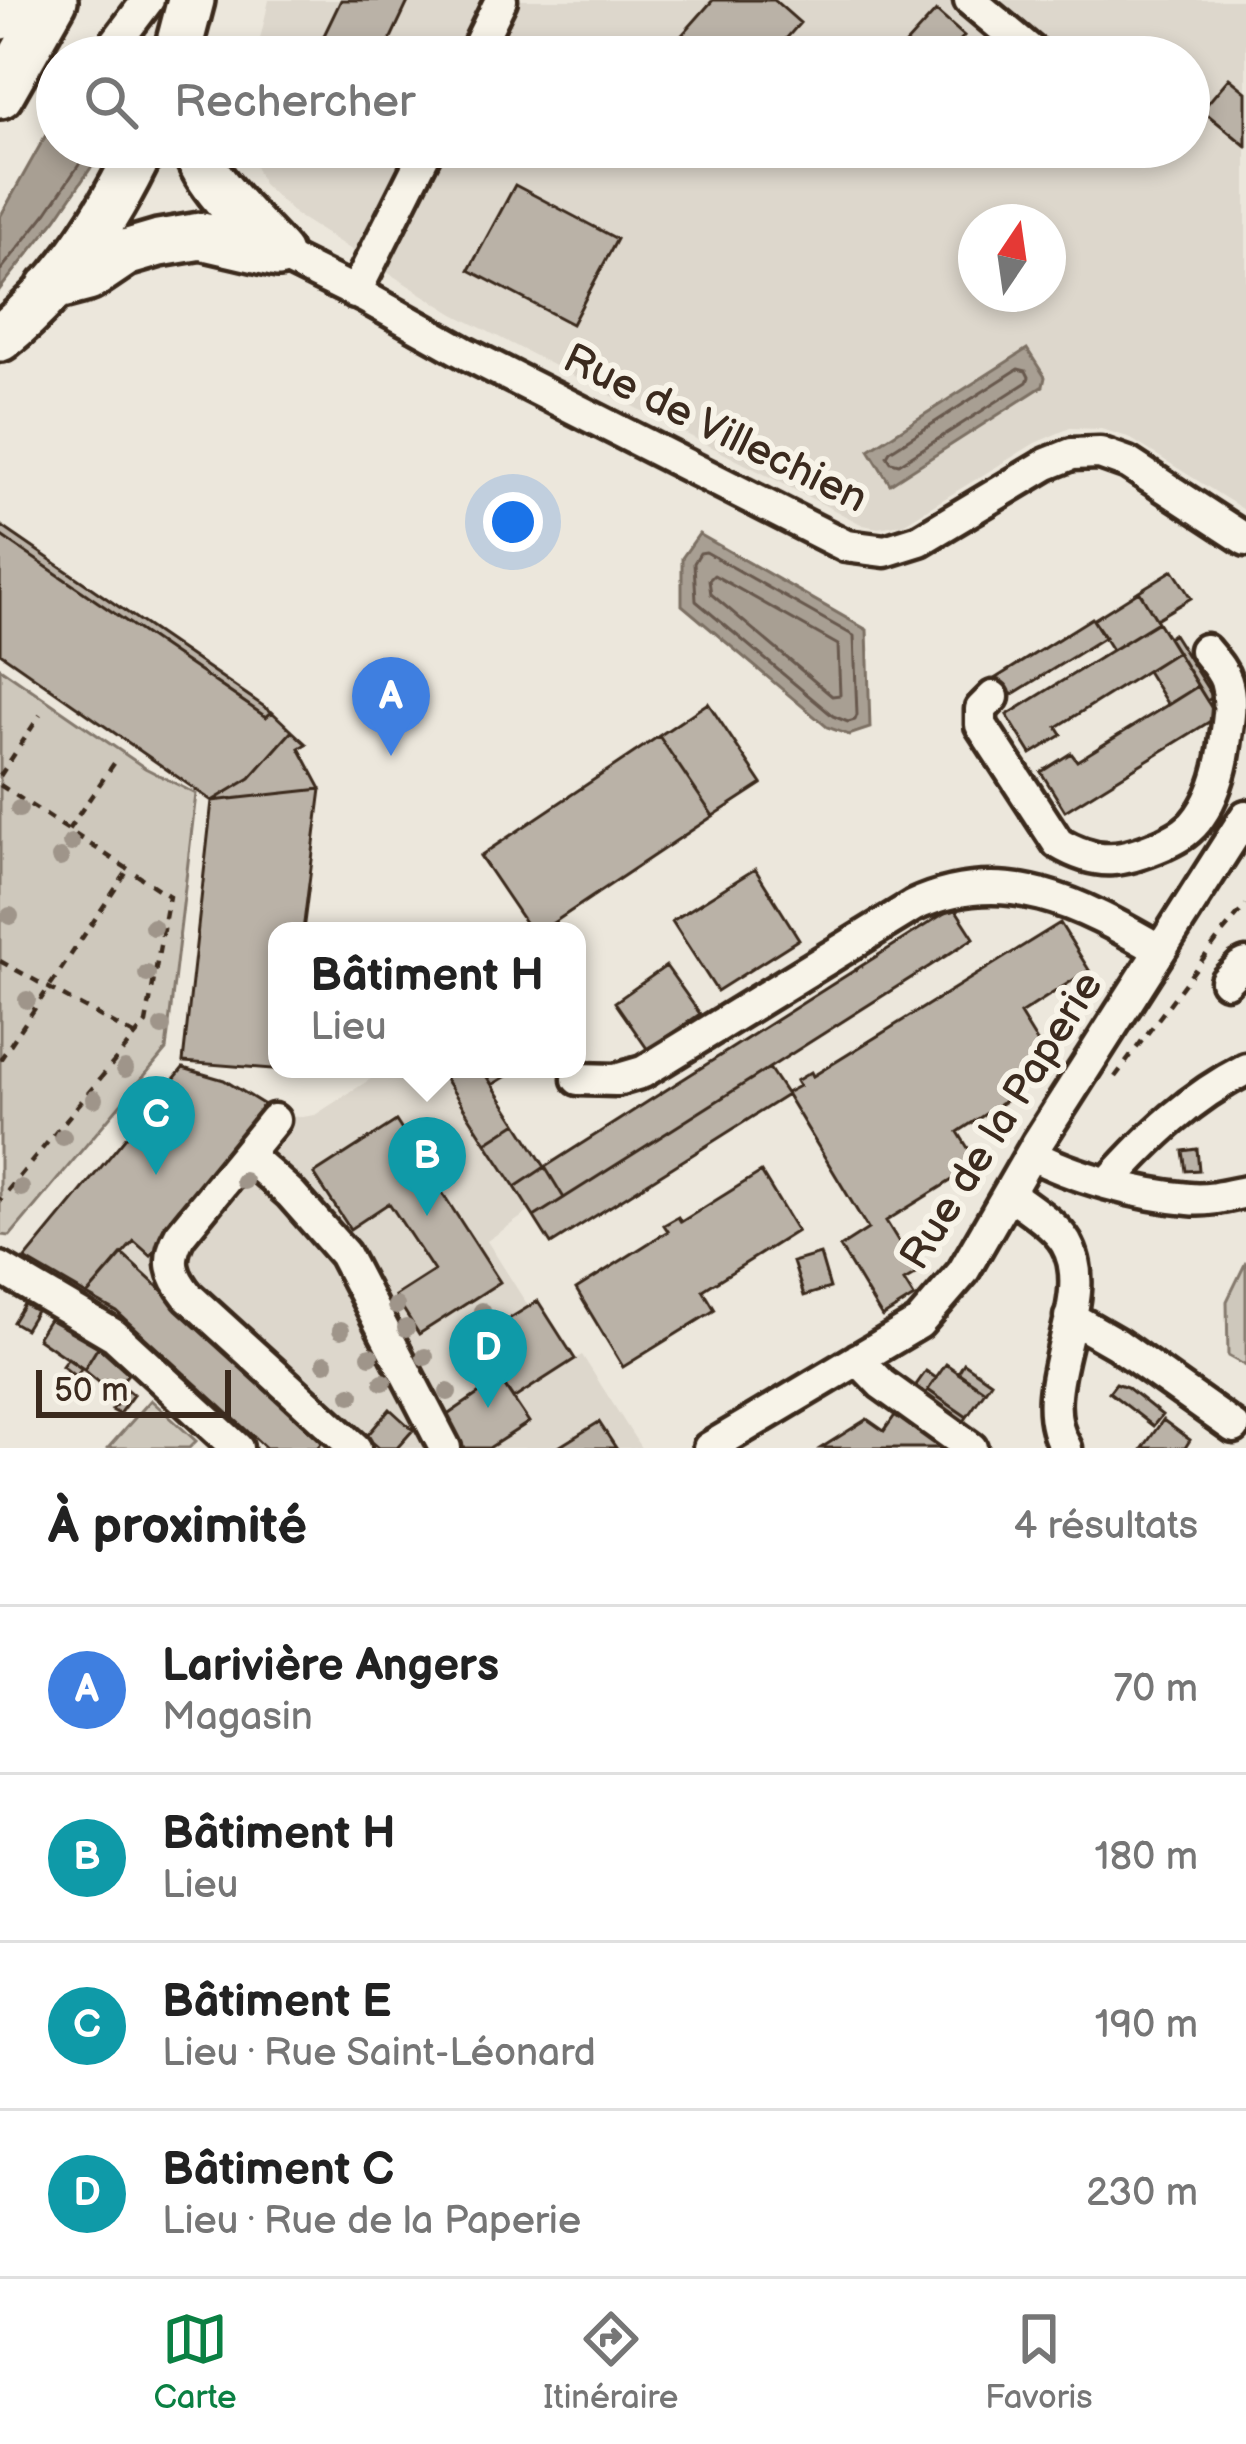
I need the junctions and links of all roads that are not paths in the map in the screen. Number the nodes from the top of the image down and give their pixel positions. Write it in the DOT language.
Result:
graph roads {
  1 [pos="9,0"];
  2 [pos="54,0"];
  3 [pos="148,0"];
  4 [pos="195,0"];
  5 [pos="970,0"];
  6 [pos="493,3"];
  7 [pos="0,16"];
  8 [pos="121,36"];
  9 [pos="183,36"];
  10 [pos="201,36"];
  11 [pos="481,36"];
  12 [pos="1013,36"];
  13 [pos="0,95"];
  14 [pos="131,168"];
  15 [pos="205,168"];
  16 [pos="418,168"];
  17 [pos="278,254"];
  18 [pos="50,288"];
  19 [pos="356,292"];
  20 [pos="0,338"];
  21 [pos="1246,540"];
  22 [pos="1205,650"];
  23 [pos="993,697"];
  24 [pos="1246,816"];
  25 [pos="1195,823"];
  26 [pos="1228,844"];
  27 [pos="1160,950"];
  28 [pos="1246,1069"];
  29 [pos="578,1078"];
  30 [pos="274,1120"];
  31 [pos="1031,1154"];
  32 [pos="247,1155"];
  33 [pos="1109,1182"];
  34 [pos="1246,1192"];
  35 [pos="1009,1193"];
  36 [pos="0,1268"];
  37 [pos="1070,1317"];
  38 [pos="858,1359"];
  39 [pos="1234,1427"];
  40 [pos="235,1448"];
  41 [pos="356,1448"];
  42 [pos="445,1448"];
  43 [pos="709,1448"];
  44 [pos="971,1448"];
  45 [pos="1066,1448"];
  1 -- 7 [label="highway"];
  2 -- 13 [label="highway"];
  3 -- 8 [label="street"];
  4 -- 9 [label="highway"];
  4 -- 10 [label="highway"];
  5 -- 12 [label="street"];
  6 -- 11 [label="street"];
  14 -- 18 [label="highway"];
  15 -- 17 [label="highway"];
  16 -- 19 [label="street"];
  17 -- 18 [label="highway"];
  17 -- 19 [label="street, Rue de Villechien"];
  18 -- 20 [label="highway"];
  19 -- 21 [label="street, Rue de Villechien"];
  22 -- 25 [label="street"];
  23 -- 25 [label="street"];
  24 -- 26 [label="street, Rue de la Paperie"];
  25 -- 26 [label="street"];
  26 -- 27 [label="street, Rue de la Paperie"];
  27 -- 29 [label="street"];
  27 -- 31 [label="street, Rue de la Paperie"];
  28 -- 33 [label="street"];
  30 -- 32 [label="street"];
  31 -- 33 [label="street"];
  31 -- 35 [label="street, Rue de la Paperie"];
  32 -- 41 [label="street"];
  32 -- 42 [label="street"];
  33 -- 34 [label="street"];
  35 -- 37 [label="street"];
  35 -- 38 [label="street, Rue de la Paperie"];
  36 -- 40 [label="street"];
  37 -- 39 [label="street"];
  37 -- 45 [label="street"];
  38 -- 43 [label="street, Rue de la Paperie"];
  38 -- 44 [label="street"];
}
